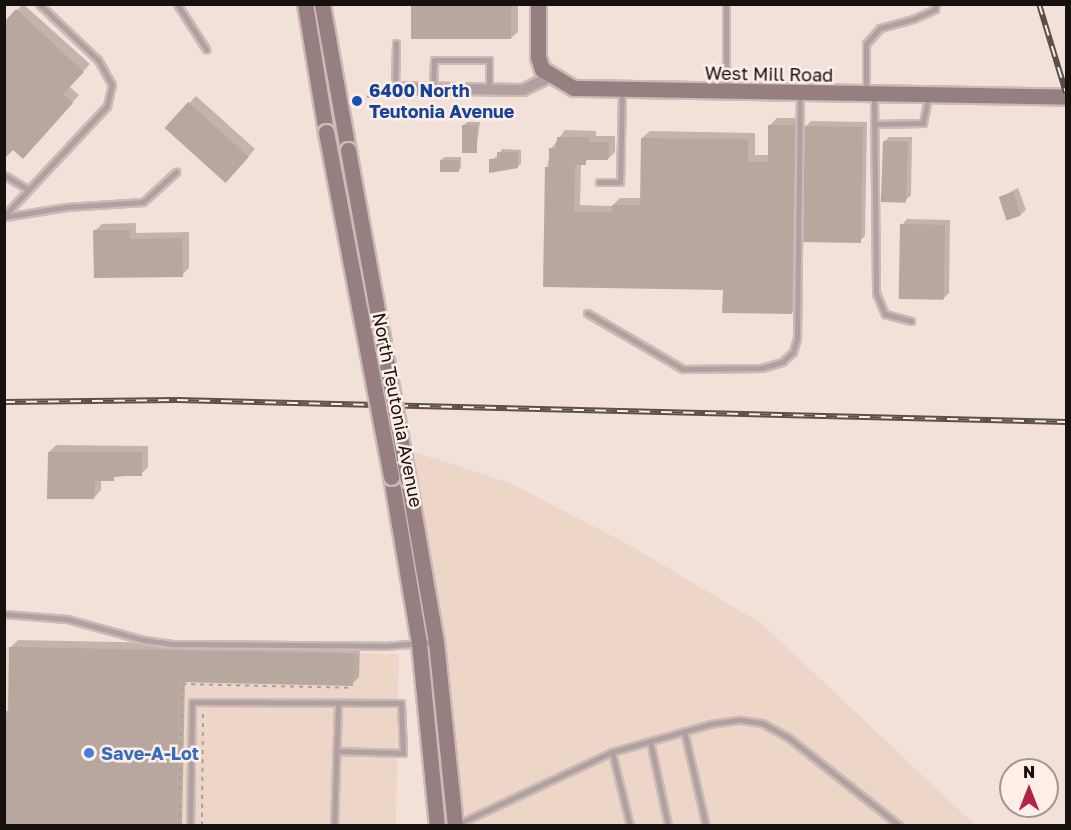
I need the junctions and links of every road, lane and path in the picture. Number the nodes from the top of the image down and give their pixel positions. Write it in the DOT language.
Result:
graph roads {
  1 [pos="39,4"];
  2 [pos="177,4"];
  3 [pos="305,4"];
  4 [pos="322,4"];
  5 [pos="538,4"];
  6 [pos="726,4"];
  7 [pos="936,4"];
  8 [pos="396,43"];
  9 [pos="206,49"];
  10 [pos="550,77"];
  11 [pos="395,88"];
  12 [pos="434,89"];
  13 [pos="489,90"];
  14 [pos="622,91"];
  15 [pos="726,93"];
  16 [pos="800,93"];
  17 [pos="870,94"];
  18 [pos="928,95"];
  19 [pos="1066,97"];
  20 [pos="358,99"];
  21 [pos="874,124"];
  22 [pos="176,172"];
  23 [pos="4,175"];
  24 [pos="599,182"];
  25 [pos="27,189"];
  26 [pos="4,217"];
  27 [pos="587,313"];
  28 [pos="911,321"];
  29 [pos="4,614"];
  30 [pos="436,642"];
  31 [pos="419,643"];
  32 [pos="352,688"];
  33 [pos="203,702"];
  34 [pos="338,703"];
  35 [pos="684,731"];
  36 [pos="650,741"];
  37 [pos="336,751"];
  38 [pos="612,752"];
  39 [pos="179,825"];
  40 [pos="190,825"];
  41 [pos="202,825"];
  42 [pos="334,825"];
  43 [pos="437,825"];
  44 [pos="455,825"];
  45 [pos="630,825"];
  46 [pos="668,825"];
  47 [pos="706,825"];
  48 [pos="900,825"];
  1 -- 25 [label="lane"];
  2 -- 9 [label="lane"];
  3 -- 31 [label="main road, North Teutonia Avenue, bridge"];
  4 -- 30 [label="main road, North Teutonia Avenue, bridge"];
  5 -- 10 [label="main road"];
  6 -- 15 [label="lane"];
  7 -- 17 [label="lane"];
  8 -- 11 [label="lane"];
  10 -- 13 [label="street"];
  10 -- 14 [label="main road, West Mill Road"];
  11 -- 12 [label="street"];
  11 -- 20 [label="path"];
  12 -- 13 [label="street"];
  12 -- 13 [label="lane"];
  14 -- 15 [label="main road, West Mill Road"];
  14 -- 24 [label="lane"];
  15 -- 16 [label="main road, West Mill Road"];
  16 -- 17 [label="main road, West Mill Road"];
  16 -- 27 [label="lane"];
  17 -- 18 [label="main road, West Mill Road"];
  17 -- 21 [label="lane"];
  18 -- 19 [label="main road, West Mill Road"];
  18 -- 21 [label="lane"];
  21 -- 28 [label="lane"];
  22 -- 26 [label="lane"];
  23 -- 25 [label="lane"];
  25 -- 26 [label="lane"];
  29 -- 31 [label="lane"];
  30 -- 31 [label="lane"];
  30 -- 44 [label="main road, North Teutonia Avenue"];
  31 -- 43 [label="main road, North Teutonia Avenue"];
  32 -- 39 [label="path"];
  33 -- 34 [label="lane"];
  33 -- 40 [label="lane"];
  33 -- 41 [label="path"];
  34 -- 37 [label="lane"];
  34 -- 37 [label="lane"];
  35 -- 36 [label="lane"];
  35 -- 47 [label="lane"];
  35 -- 48 [label="lane"];
  36 -- 38 [label="lane"];
  36 -- 46 [label="lane"];
  37 -- 42 [label="lane"];
  38 -- 44 [label="lane"];
  38 -- 45 [label="lane"];
}
